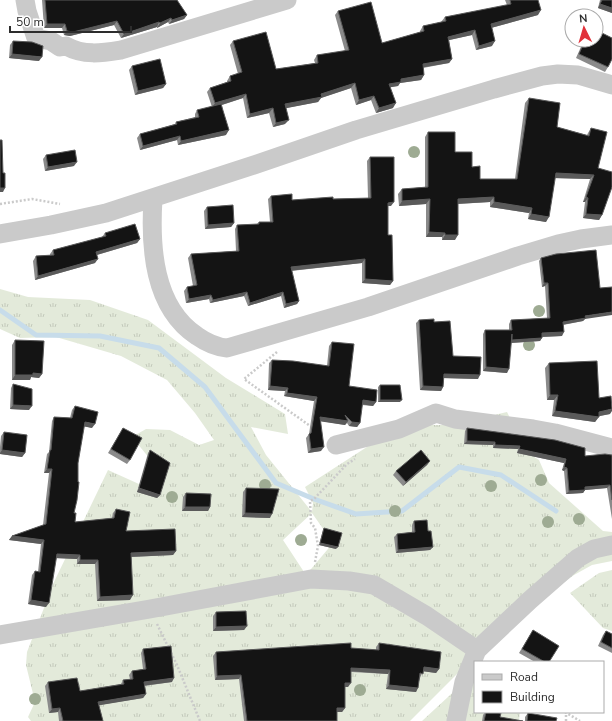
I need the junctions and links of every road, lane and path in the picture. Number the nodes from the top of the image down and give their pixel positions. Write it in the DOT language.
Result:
graph roads {
  1 [pos="26,0"];
  2 [pos="287,0"];
  3 [pos="612,85"];
  4 [pos="153,199"];
  5 [pos="0,204"];
  6 [pos="62,204"];
  7 [pos="0,234"];
  8 [pos="612,235"];
  9 [pos="280,350"];
  10 [pos="336,445"];
  11 [pos="612,448"];
  12 [pos="361,456"];
  13 [pos="612,545"];
  14 [pos="311,579"];
  15 [pos="150,609"];
  16 [pos="0,635"];
  17 [pos="477,650"];
  18 [pos="568,713"];
  19 [pos="200,721"];
  20 [pos="456,721"];
  21 [pos="580,721"];
  1 -- 2 [label="street"];
  3 -- 4 [label="street"];
  4 -- 7 [label="street"];
  4 -- 8 [label="street"];
  5 -- 6 [label="path"];
  9 -- 10 [label="path"];
  10 -- 11 [label="street"];
  12 -- 14 [label="path"];
  13 -- 17 [label="street"];
  14 -- 15 [label="street"];
  14 -- 17 [label="street"];
  15 -- 16 [label="street"];
  15 -- 19 [label="path"];
  17 -- 20 [label="street"];
  18 -- 21 [label="path"];
}
